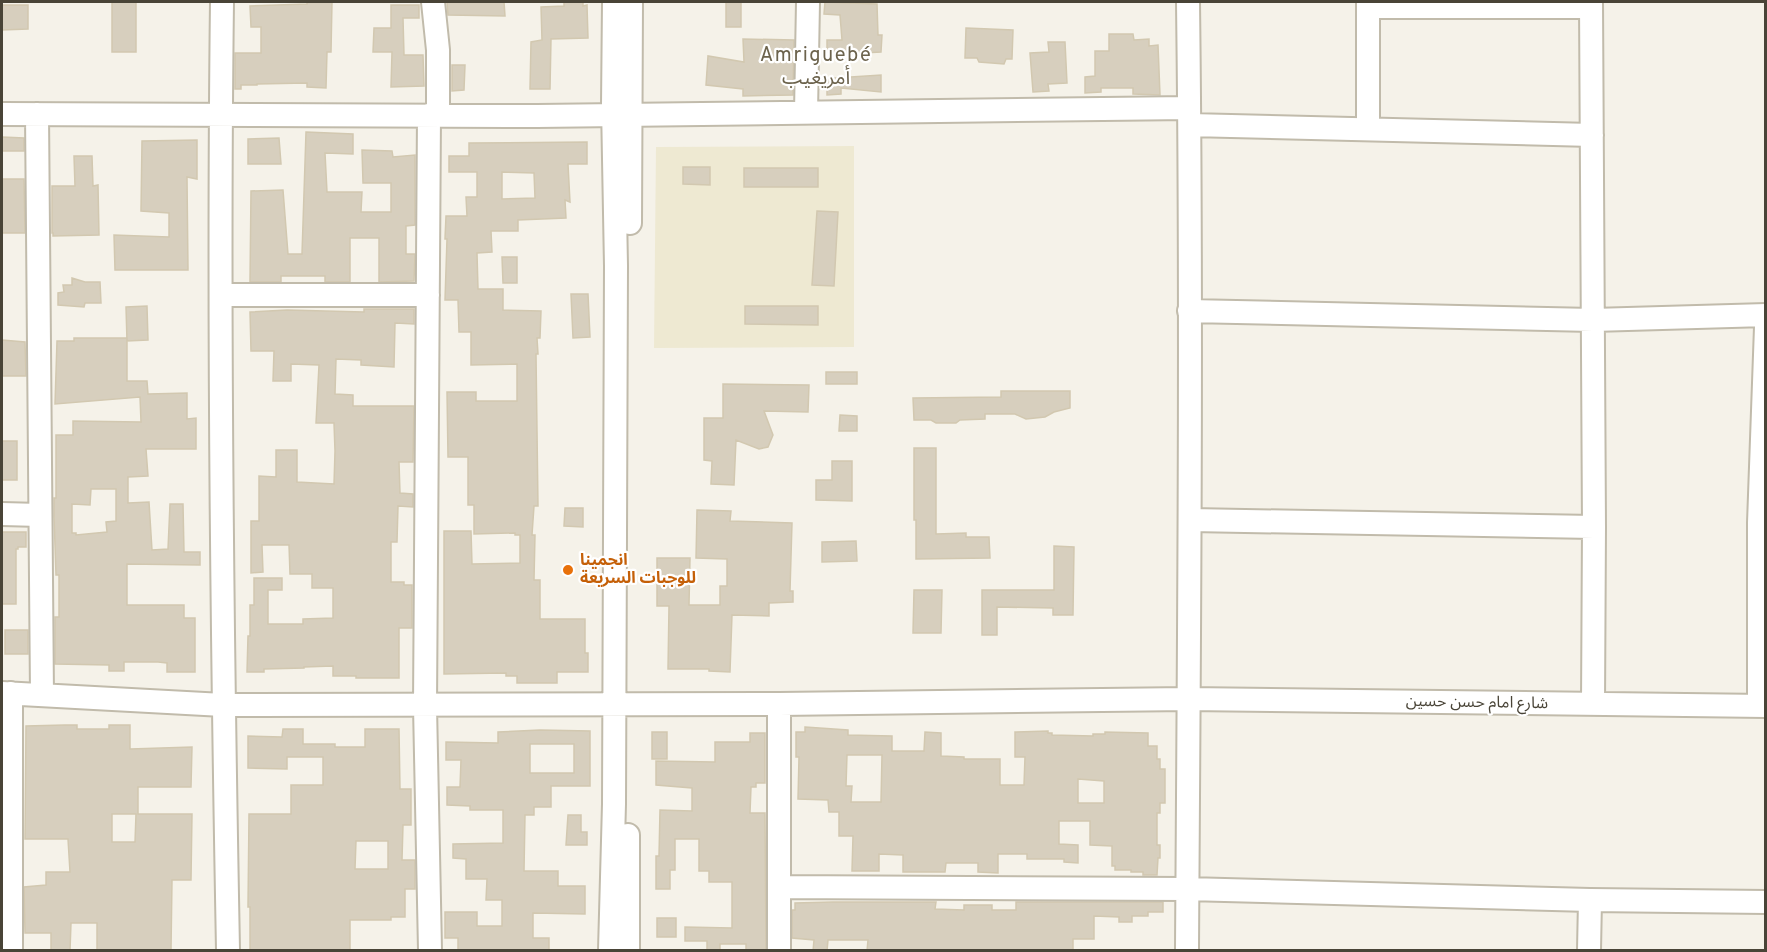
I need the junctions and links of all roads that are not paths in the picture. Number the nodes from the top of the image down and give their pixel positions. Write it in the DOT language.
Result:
graph roads {
  1 [pos="222,2"];
  2 [pos="433,2"];
  3 [pos="614,2"];
  4 [pos="631,2"];
  5 [pos="808,2"];
  6 [pos="1188,2"];
  7 [pos="1368,4"];
  8 [pos="1591,4"];
  9 [pos="806,112"];
  10 [pos="2,114"];
  11 [pos="37,114"];
  12 [pos="221,114"];
  13 [pos="622,114"];
  14 [pos="433,115"];
  15 [pos="1190,117"];
  16 [pos="1368,129"];
  17 [pos="1592,135"];
  18 [pos="221,295"];
  19 [pos="428,295"];
  20 [pos="1189,311"];
  21 [pos="1766,315"];
  22 [pos="1593,320"];
  23 [pos="1766,327"];
  24 [pos="2,514"];
  25 [pos="40,514"];
  26 [pos="1191,520"];
  27 [pos="1762,523"];
  28 [pos="1594,527"];
  29 [pos="6,693"];
  30 [pos="42,695"];
  31 [pos="1188,699"];
  32 [pos="621,704"];
  33 [pos="779,704"];
  34 [pos="1593,704"];
  35 [pos="223,705"];
  36 [pos="425,706"];
  37 [pos="1762,706"];
  38 [pos="779,887"];
  39 [pos="1187,889"];
  40 [pos="1590,900"];
  41 [pos="1766,902"];
  42 [pos="11,951"];
  43 [pos="228,951"];
  44 [pos="430,951"];
  45 [pos="610,951"];
  46 [pos="628,951"];
  47 [pos="779,951"];
  48 [pos="1187,951"];
  49 [pos="1589,951"];
  1 -- 12 [label="street"];
  2 -- 14 [label="street"];
  3 -- 13 [label="street"];
  4 -- 13 [label="street"];
  5 -- 9 [label="street"];
  6 -- 15 [label="street"];
  7 -- 8 [label="street"];
  7 -- 16 [label="street"];
  8 -- 17 [label="street"];
  9 -- 13 [label="street"];
  9 -- 15 [label="street"];
  10 -- 11 [label="street"];
  11 -- 12 [label="street"];
  11 -- 25 [label="street"];
  12 -- 14 [label="street"];
  12 -- 18 [label="street"];
  13 -- 14 [label="street"];
  13 -- 32 [label="street"];
  14 -- 19 [label="street"];
  15 -- 16 [label="street"];
  15 -- 20 [label="street"];
  16 -- 17 [label="street"];
  17 -- 22 [label="street"];
  18 -- 19 [label="street"];
  18 -- 35 [label="street"];
  19 -- 36 [label="street"];
  20 -- 22 [label="street"];
  20 -- 26 [label="street"];
  21 -- 22 [label="street"];
  22 -- 28 [label="street"];
  23 -- 27 [label="street"];
  24 -- 25 [label="street"];
  25 -- 30 [label="street"];
  26 -- 28 [label="street"];
  26 -- 31 [label="street"];
  27 -- 37 [label="street"];
  28 -- 34 [label="street"];
  29 -- 30 [label="street, شارع امام حسن حسين"];
  29 -- 42 [label="street"];
  30 -- 35 [label="street, شارع امام حسن حسين"];
  31 -- 33 [label="street, شارع امام حسن حسين"];
  31 -- 34 [label="street, شارع امام حسن حسين"];
  31 -- 39 [label="street"];
  32 -- 33 [label="street, شارع امام حسن حسين"];
  32 -- 36 [label="street, شارع امام حسن حسين"];
  32 -- 45 [label="street"];
  32 -- 46 [label="street"];
  33 -- 38 [label="street"];
  34 -- 37 [label="street, شارع امام حسن حسين"];
  35 -- 36 [label="street, شارع امام حسن حسين"];
  35 -- 43 [label="street"];
  36 -- 44 [label="street"];
  38 -- 39 [label="street"];
  38 -- 47 [label="street"];
  39 -- 40 [label="street"];
  39 -- 48 [label="street"];
  40 -- 41 [label="street"];
  40 -- 49 [label="street"];
}
